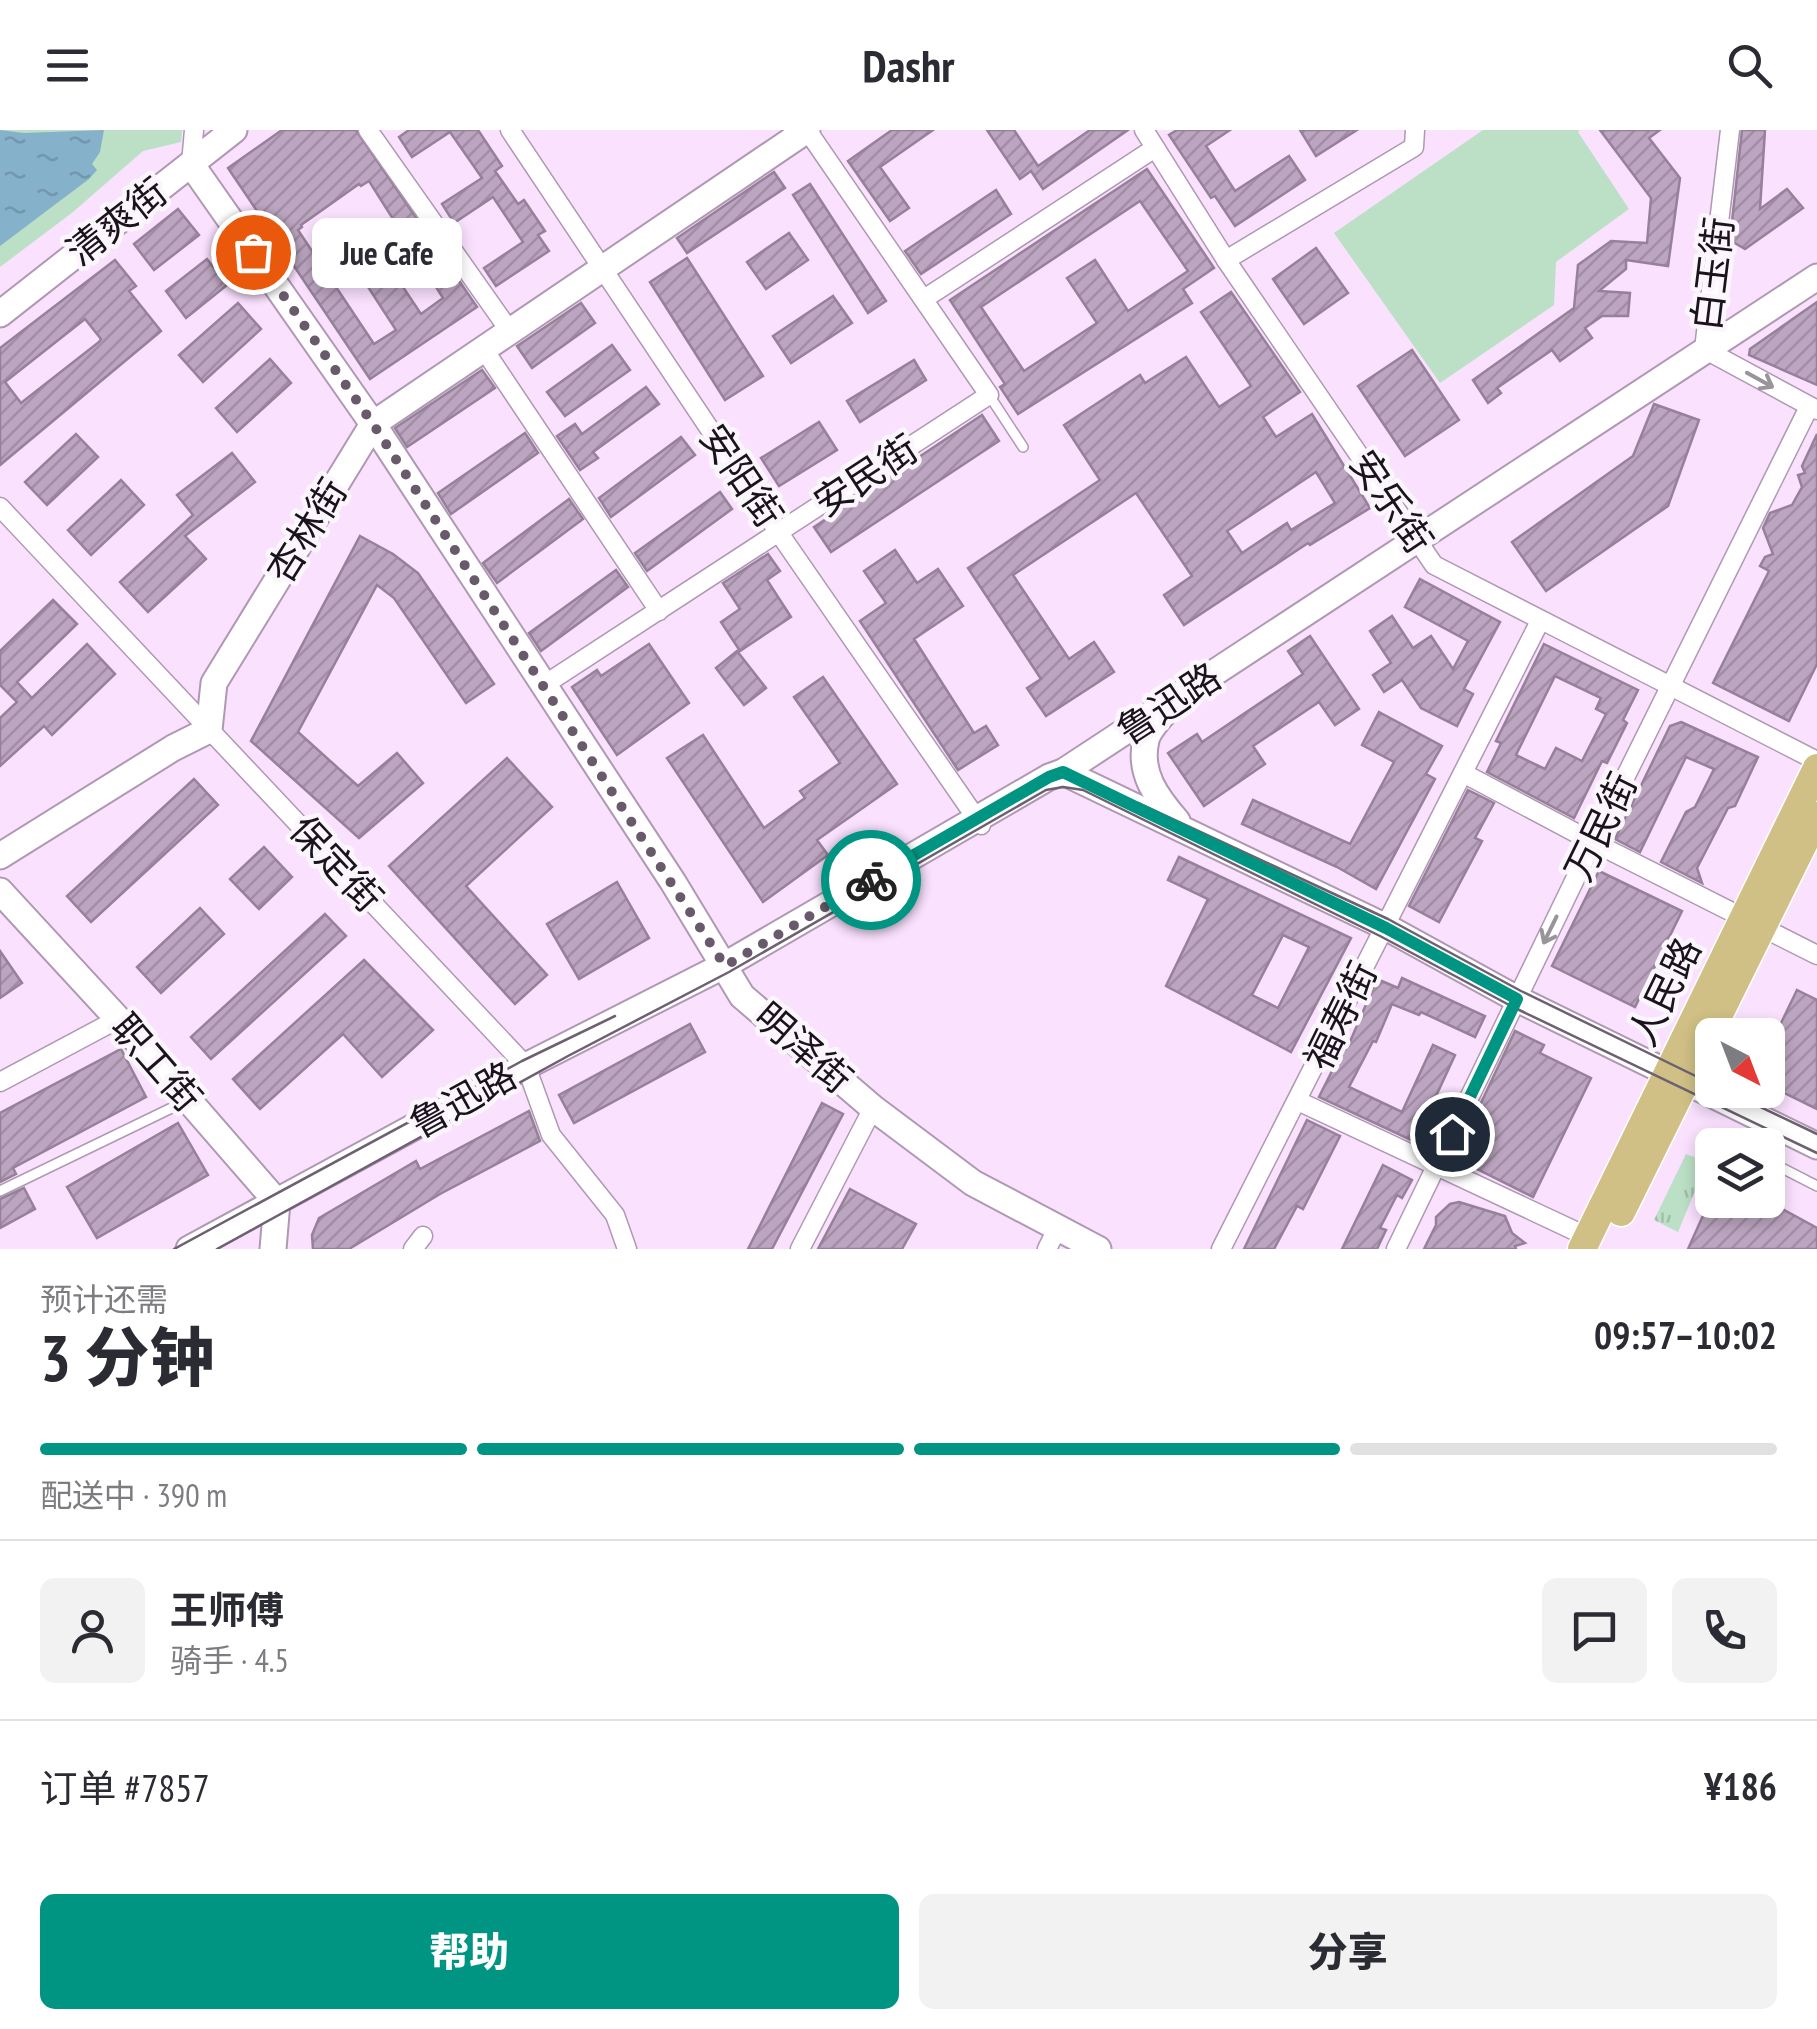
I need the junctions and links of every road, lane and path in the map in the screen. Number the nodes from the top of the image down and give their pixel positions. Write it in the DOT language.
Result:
graph roads {
  1 [pos="194,130"];
  2 [pos="234,130"];
  3 [pos="368,130"];
  4 [pos="510,130"];
  5 [pos="807,130"];
  6 [pos="1416,130"];
  7 [pos="1730,130"];
  8 [pos="1151,136"];
  9 [pos="191,164"];
  10 [pos="1226,260"];
  11 [pos="1817,261"];
  12 [pos="602,266"];
  13 [pos="1817,277"];
  14 [pos="924,300"];
  15 [pos="0,314"];
  16 [pos="509,330"];
  17 [pos="484,348"];
  18 [pos="1704,349"];
  19 [pos="989,395"];
  20 [pos="1813,409"];
  21 [pos="373,424"];
  22 [pos="1023,447"];
  23 [pos="0,507"];
  24 [pos="779,533"];
  25 [pos="1417,540"];
  26 [pos="659,610"];
  27 [pos="1540,621"];
  28 [pos="544,685"];
  29 [pos="1669,688"];
  30 [pos="1171,703"];
  31 [pos="209,730"];
  32 [pos="1817,765"];
  33 [pos="1063,772"];
  34 [pos="1463,773"];
  35 [pos="1817,816"];
  36 [pos="980,822"];
  37 [pos="1183,829"];
  38 [pos="1592,842"];
  39 [pos="0,856"];
  40 [pos="0,891"];
  41 [pos="1753,921"];
  42 [pos="1386,928"];
  43 [pos="1816,952"];
  44 [pos="725,966"];
  45 [pos="1517,999"];
  46 [pos="118,1020"];
  47 [pos="526,1066"];
  48 [pos="1677,1077"];
  49 [pos="0,1082"];
  50 [pos="188,1100"];
  51 [pos="1298,1102"];
  52 [pos="873,1108"];
  53 [pos="1754,1116"];
  54 [pos="1758,1128"];
  55 [pos="1817,1146"];
  56 [pos="1436,1166"];
  57 [pos="1785,1170"];
  58 [pos="1817,1186"];
  59 [pos="0,1191"];
  60 [pos="277,1202"];
  61 [pos="1052,1239"];
  62 [pos="1591,1245"];
  63 [pos="190,1249"];
  64 [pos="272,1249"];
  65 [pos="627,1249"];
  66 [pos="800,1249"];
  67 [pos="1098,1249"];
  68 [pos="1221,1249"];
  69 [pos="1396,1249"];
  1 -- 9 [label="street"];
  2 -- 9 [label="street, 清爽街"];
  3 -- 16 [label="street"];
  4 -- 12 [label="street, 安阳街"];
  5 -- 12 [label="street, 杏林街"];
  5 -- 14 [label="street"];
  6 -- 10 [label="street"];
  7 -- 18 [label="street, 白玉街"];
  8 -- 10 [label="street, 安乐街"];
  8 -- 14 [label="street"];
  9 -- 15 [label="street, 清爽街"];
  9 -- 21 [label="street, 明泽街"];
  10 -- 25 [label="street, 安乐街"];
  11 -- 18 [label="street, 鲁迅路"];
  12 -- 16 [label="street, 杏林街"];
  12 -- 24 [label="street, 安阳街"];
  13 -- 18 [label="street, 鲁迅路"];
  14 -- 19 [label="street"];
  16 -- 17 [label="street, 杏林街"];
  17 -- 21 [label="street, 杏林街"];
  17 -- 26 [label="street"];
  18 -- 20 [label="street, 白玉街, one-way"];
  18 -- 25 [label="street, 鲁迅路"];
  19 -- 22 [label="lane"];
  19 -- 24 [label="street, 安民街"];
  20 -- 29 [label="street, 万民街"];
  21 -- 28 [label="street, 明泽街"];
  21 -- 31 [label="street, 杏林街"];
  23 -- 31 [label="street, 保定街"];
  24 -- 26 [label="street, 安民街"];
  24 -- 36 [label="street, 安阳街"];
  25 -- 27 [label="street, 安乐街"];
  25 -- 30 [label="street, 鲁迅路"];
  26 -- 28 [label="street, 安民街"];
  27 -- 29 [label="street, 安乐街"];
  27 -- 34 [label="street, 福寿街"];
  28 -- 44 [label="street, 明泽街"];
  29 -- 32 [label="street, 安乐街"];
  29 -- 38 [label="street, 万民街"];
  30 -- 33 [label="street, 鲁迅路"];
  30 -- 37 [label="street"];
  31 -- 39 [label="street"];
  31 -- 47 [label="street, 保定街"];
  32 -- 41 [label="main road, 人民路"];
  33 -- 36 [label="street, 鲁迅路"];
  33 -- 37 [label="street"];
  34 -- 38 [label="street"];
  34 -- 42 [label="street, 福寿街"];
  35 -- 41 [label="main road, 人民路"];
  36 -- 44 [label="street, 鲁迅路"];
  37 -- 42 [label="street"];
  38 -- 41 [label="street"];
  38 -- 45 [label="street, 万民街, one-way"];
  40 -- 46 [label="street, 职工街"];
  41 -- 43 [label="street"];
  41 -- 48 [label="main road, 人民路"];
  42 -- 45 [label="street"];
  42 -- 51 [label="street, 福寿街"];
  44 -- 47 [label="street, 鲁迅路"];
  44 -- 52 [label="street, 明泽街"];
  45 -- 48 [label="street"];
  45 -- 56 [label="street, 万民街"];
  46 -- 49 [label="street"];
  46 -- 50 [label="street, 职工街"];
  47 -- 60 [label="street, 鲁迅路"];
  47 -- 65 [label="street, 保定街"];
  48 -- 53 [label="street"];
  48 -- 62 [label="main road, 人民路"];
  50 -- 59 [label="lane"];
  50 -- 60 [label="street, 职工街"];
  51 -- 56 [label="street"];
  51 -- 68 [label="street, 福寿街"];
  52 -- 61 [label="street, 明泽街"];
  52 -- 66 [label="street"];
  53 -- 54 [label="lane"];
  53 -- 55 [label="street"];
  56 -- 62 [label="street"];
  56 -- 69 [label="street, 万民街"];
  57 -- 58 [label="lane"];
  60 -- 63 [label="street, 鲁迅路"];
  60 -- 64 [label="street"];
  61 -- 67 [label="street, 明泽街"];
}
